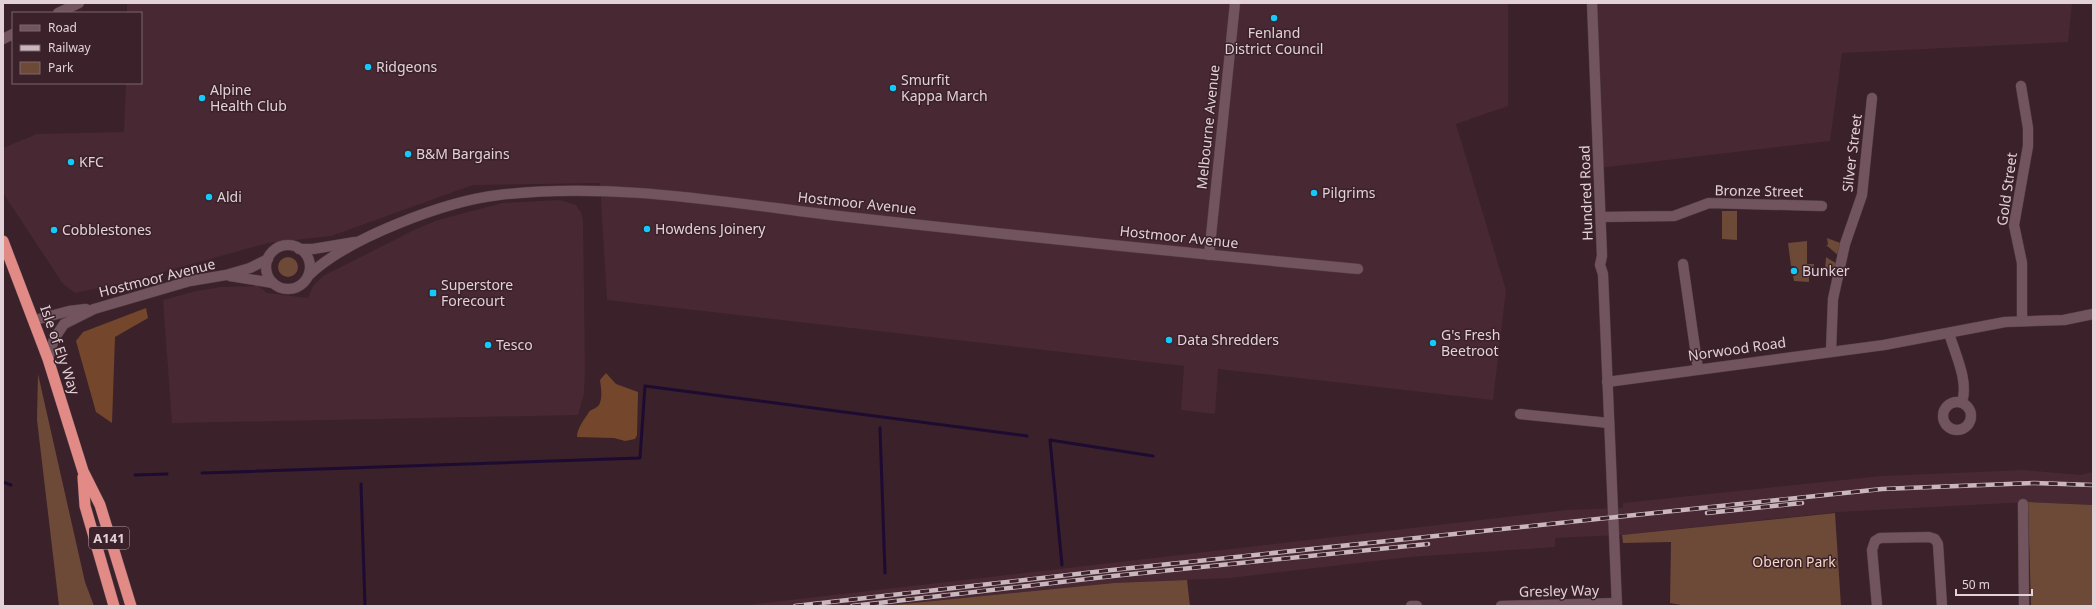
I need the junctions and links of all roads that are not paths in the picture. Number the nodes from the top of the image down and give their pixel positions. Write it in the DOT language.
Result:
graph roads {
  1 [pos="79,3"];
  2 [pos="1235,3"];
  3 [pos="1592,3"];
  4 [pos="60,12"];
  5 [pos="12,34"];
  6 [pos="3,39"];
  7 [pos="2021,86"];
  8 [pos="1872,98"];
  9 [pos="1822,206"];
  10 [pos="1601,217"];
  11 [pos="3,241"];
  12 [pos="360,241"];
  13 [pos="299,249"];
  14 [pos="1209,255"];
  15 [pos="268,258"];
  16 [pos="1683,264"];
  17 [pos="1358,269"];
  18 [pos="226,275"];
  19 [pos="308,276"];
  20 [pos="273,283"];
  21 [pos="94,308"];
  22 [pos="2093,314"];
  23 [pos="35,320"];
  24 [pos="2022,320"];
  25 [pos="1949,333"];
  26 [pos="1831,351"];
  27 [pos="48,359"];
  28 [pos="1698,369"];
  29 [pos="1607,382"];
  30 [pos="1962,402"];
  31 [pos="1520,414"];
  32 [pos="1609,423"];
  33 [pos="83,471"];
  34 [pos="2023,504"];
  35 [pos="1617,604"];
  36 [pos="114,606"];
  37 [pos="131,606"];
  38 [pos="1411,606"];
  39 [pos="1417,606"];
  40 [pos="1501,606"];
  41 [pos="1877,606"];
  42 [pos="1942,606"];
  43 [pos="2024,606"];
  1 -- 4 [label="street"];
  2 -- 14 [label="street, Melbourne Avenue"];
  3 -- 10 [label="street, Hundred Road"];
  5 -- 6 [label="street"];
  7 -- 24 [label="street, Gold Street"];
  8 -- 26 [label="street, Silver Street"];
  9 -- 10 [label="street, Bronze Street"];
  10 -- 29 [label="street, Hundred Road"];
  11 -- 23 [label="highway, Isle of Ely Way / A141"];
  12 -- 13 [label="street, Hostmoor Avenue"];
  12 -- 14 [label="street, Hostmoor Avenue"];
  12 -- 19 [label="street, Hostmoor Avenue"];
  13 -- 15 [label="street"];
  13 -- 19 [label="street"];
  14 -- 17 [label="street, Hostmoor Avenue"];
  15 -- 18 [label="street, Hostmoor Avenue"];
  15 -- 20 [label="street"];
  16 -- 28 [label="street"];
  18 -- 20 [label="street, Hostmoor Avenue"];
  18 -- 21 [label="street, Hostmoor Avenue"];
  19 -- 20 [label="street"];
  21 -- 23 [label="street, Hostmoor Avenue"];
  21 -- 27 [label="street, Hostmoor Avenue"];
  22 -- 24 [label="street, Norwood Road"];
  23 -- 27 [label="highway, Isle of Ely Way / A141"];
  24 -- 25 [label="street, Norwood Road"];
  25 -- 26 [label="street, Norwood Road"];
  25 -- 30 [label="street"];
  26 -- 28 [label="street, Norwood Road"];
  27 -- 33 [label="highway, Isle of Ely Way / A141"];
  28 -- 29 [label="street, Norwood Road"];
  29 -- 32 [label="street"];
  31 -- 32 [label="street"];
  32 -- 35 [label="street"];
  33 -- 36 [label="highway, Isle of Ely Way / A141"];
  33 -- 37 [label="highway, Isle of Ely Way / A141"];
  34 -- 43 [label="street"];
  35 -- 40 [label="street, Gresley Way"];
  38 -- 39 [label="street"];
  41 -- 42 [label="street"];
}
